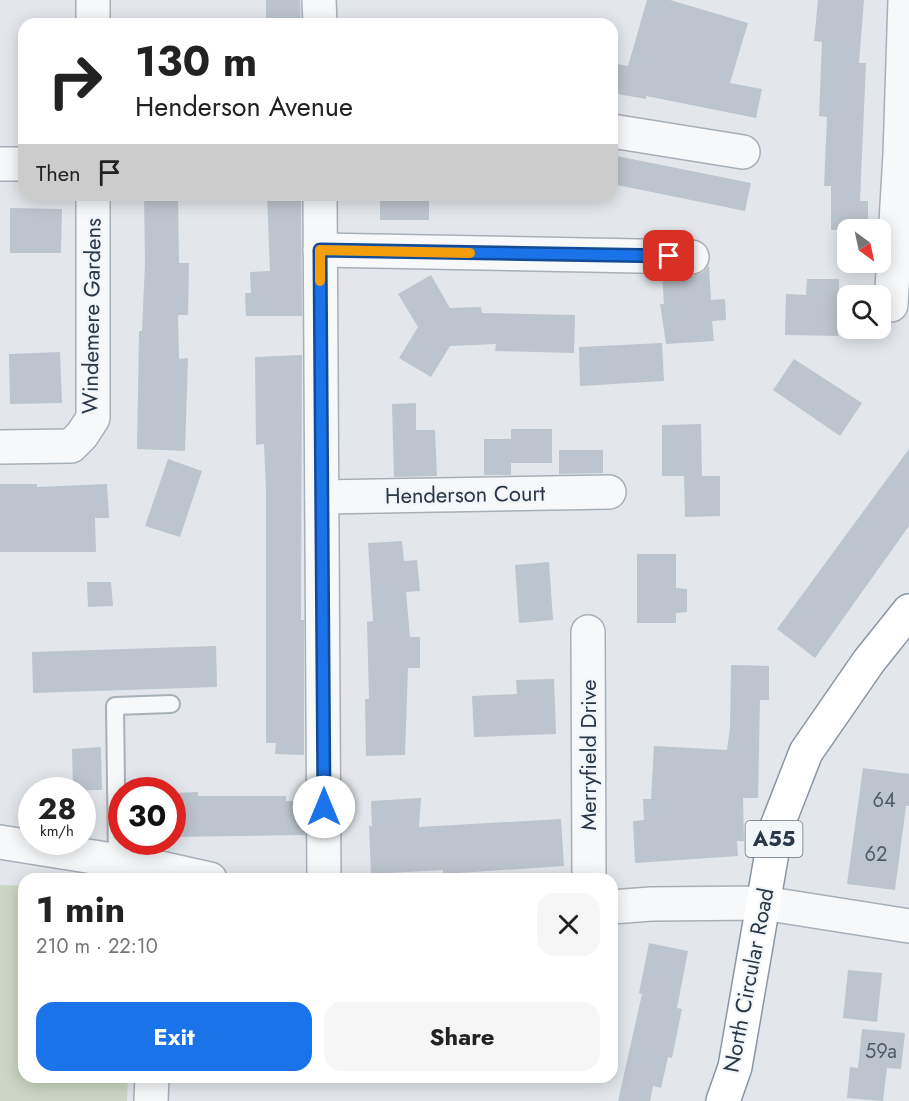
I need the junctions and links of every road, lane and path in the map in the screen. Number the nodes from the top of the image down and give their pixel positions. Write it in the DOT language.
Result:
graph roads {
  1 [pos="93,0"];
  2 [pos="320,0"];
  3 [pos="904,0"];
  4 [pos="93,18"];
  5 [pos="320,18"];
  6 [pos="618,131"];
  7 [pos="743,152"];
  8 [pos="904,158"];
  9 [pos="0,164"];
  10 [pos="18,164"];
  11 [pos="93,201"];
  12 [pos="320,201"];
  13 [pos="320,250"];
  14 [pos="692,256"];
  15 [pos="891,305"];
  16 [pos="0,447"];
  17 [pos="609,492"];
  18 [pos="322,497"];
  19 [pos="909,611"];
  20 [pos="588,632"];
  21 [pos="171,704"];
  22 [pos="0,842"];
  23 [pos="117,860"];
  24 [pos="156,873"];
  25 [pos="324,873"];
  26 [pos="589,873"];
  27 [pos="763,903"];
  28 [pos="618,907"];
  29 [pos="909,926"];
  30 [pos="152,1083"];
  31 [pos="152,1101"];
  32 [pos="723,1101"];
  1 -- 4 [label="street"];
  2 -- 5 [label="street"];
  3 -- 8 [label="street"];
  6 -- 7 [label="street"];
  8 -- 15 [label="street"];
  9 -- 10 [label="street"];
  11 -- 16 [label="street, Windemere Gardens"];
  12 -- 13 [label="street"];
  13 -- 14 [label="street"];
  13 -- 18 [label="street"];
  17 -- 18 [label="street, Henderson Court"];
  18 -- 25 [label="street"];
  19 -- 27 [label="highway, North Circular Road / A55"];
  20 -- 26 [label="street, Merryfield Drive"];
  21 -- 23 [label="lane"];
  22 -- 23 [label="street"];
  23 -- 24 [label="street"];
  27 -- 28 [label="street"];
  27 -- 29 [label="street"];
  27 -- 32 [label="highway, North Circular Road / A55"];
  30 -- 31 [label="street"];
}
